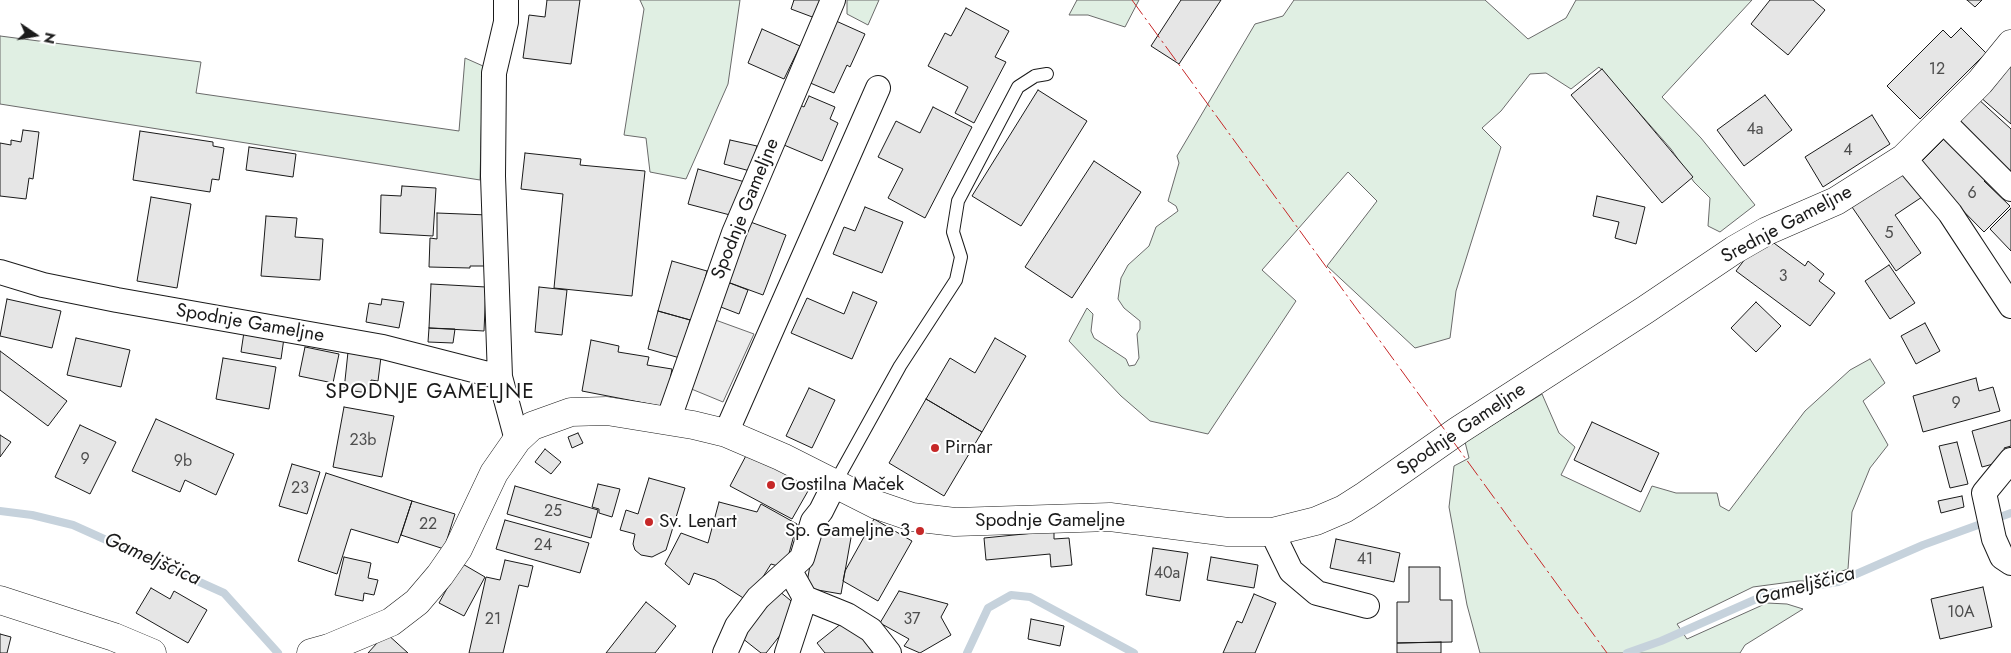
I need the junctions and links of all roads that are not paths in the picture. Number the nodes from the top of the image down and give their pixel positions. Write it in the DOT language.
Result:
graph roads {
  1 [pos="506,0"];
  2 [pos="833,0"];
  3 [pos="2011,44"];
  4 [pos="1047,74"];
  5 [pos="878,88"];
  6 [pos="1942,120"];
  7 [pos="1904,158"];
  8 [pos="2011,189"];
  9 [pos="0,272"];
  10 [pos="2011,306"];
  11 [pos="1645,310"];
  12 [pos="500,377"];
  13 [pos="668,421"];
  14 [pos="726,433"];
  15 [pos="518,440"];
  16 [pos="2011,460"];
  17 [pos="834,485"];
  18 [pos="1272,532"];
  19 [pos="2011,563"];
  20 [pos="790,571"];
  21 [pos="806,598"];
  22 [pos="0,600"];
  23 [pos="1367,606"];
  24 [pos="320,651"];
  25 [pos="152,653"];
  26 [pos="724,653"];
  27 [pos="788,653"];
  28 [pos="889,653"];
  1 -- 12 [label="street"];
  2 -- 13 [label="street, Spodnje Gameljne"];
  3 -- 6 [label="street, Srednje Gameljne"];
  4 -- 17 [label="lane"];
  5 -- 14 [label="street"];
  6 -- 7 [label="street, Srednje Gameljne"];
  6 -- 8 [label="street"];
  7 -- 10 [label="street"];
  7 -- 11 [label="street, Srednje Gameljne"];
  9 -- 12 [label="street, Spodnje Gameljne"];
  11 -- 18 [label="street, Spodnje Gameljne"];
  12 -- 15 [label="street"];
  13 -- 14 [label="street, Spodnje Gameljne"];
  13 -- 15 [label="street, Spodnje Gameljne"];
  14 -- 17 [label="street, Spodnje Gameljne"];
  15 -- 24 [label="street, Spodnje Gameljne"];
  16 -- 19 [label="street"];
  17 -- 18 [label="street, Spodnje Gameljne"];
  17 -- 20 [label="street"];
  18 -- 23 [label="street"];
  20 -- 21 [label="street"];
  20 -- 26 [label="street"];
  21 -- 27 [label="street"];
  21 -- 28 [label="street"];
  22 -- 25 [label="street"];
}
